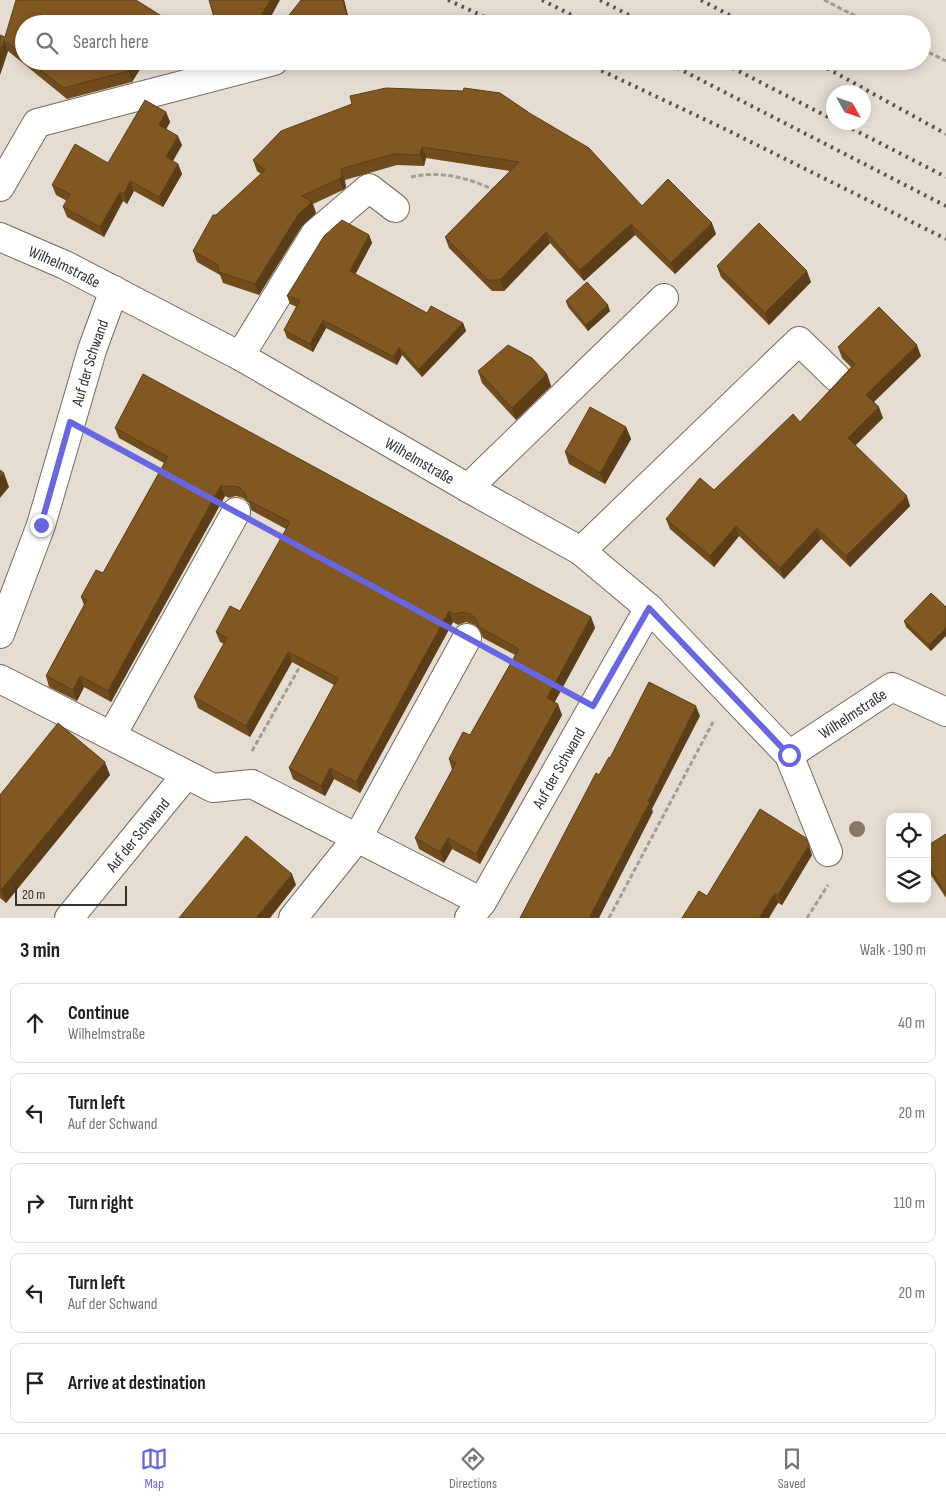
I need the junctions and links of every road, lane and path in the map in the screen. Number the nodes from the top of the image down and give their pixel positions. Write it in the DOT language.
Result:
graph roads {
  1 [pos="824,0"];
  2 [pos="853,15"];
  3 [pos="931,54"];
  4 [pos="946,61"];
  5 [pos="240,70"];
  6 [pos="0,187"];
  7 [pos="369,188"];
  8 [pos="499,192"];
  9 [pos="395,208"];
  10 [pos="0,237"];
  11 [pos="114,290"];
  12 [pos="664,298"];
  13 [pos="240,356"];
  14 [pos="836,377"];
  15 [pos="70,422"];
  16 [pos="166,474"];
  17 [pos="468,488"];
  18 [pos="236,512"];
  19 [pos="293,544"];
  20 [pos="581,551"];
  21 [pos="649,608"];
  22 [pos="0,634"];
  23 [pos="467,638"];
  24 [pos="303,660"];
  25 [pos="517,665"];
  26 [pos="0,680"];
  27 [pos="729,691"];
  28 [pos="946,712"];
  29 [pos="112,735"];
  30 [pos="789,755"];
  31 [pos="186,774"];
  32 [pos="232,786"];
  33 [pos="358,837"];
  34 [pos="828,852"];
  35 [pos="476,910"];
  36 [pos="69,918"];
  37 [pos="293,918"];
  38 [pos="609,918"];
  1 -- 2 [label="path"];
  3 -- 4 [label="path"];
  5 -- 6 [label="street"];
  7 -- 8 [label="path"];
  7 -- 9 [label="street"];
  7 -- 13 [label="street"];
  10 -- 11 [label="street, Wilhelmstraße"];
  11 -- 13 [label="street, Wilhelmstraße"];
  11 -- 15 [label="street, Auf der Schwand"];
  12 -- 17 [label="street"];
  13 -- 17 [label="street, Wilhelmstraße"];
  14 -- 20 [label="street"];
  15 -- 16 [label="path"];
  15 -- 22 [label="street, Auf der Schwand"];
  17 -- 20 [label="street, Wilhelmstraße"];
  18 -- 19 [label="path"];
  18 -- 29 [label="street"];
  20 -- 21 [label="street, Wilhelmstraße"];
  21 -- 27 [label="street, Wilhelmstraße"];
  21 -- 35 [label="street, Auf der Schwand"];
  23 -- 25 [label="path"];
  23 -- 33 [label="street"];
  24 -- 32 [label="path"];
  26 -- 29 [label="street, Auf der Schwand"];
  27 -- 30 [label="street, Wilhelmstraße"];
  27 -- 38 [label="path"];
  28 -- 30 [label="street, Wilhelmstraße"];
  29 -- 31 [label="street, Auf der Schwand"];
  30 -- 34 [label="street, Wilhelmstraße"];
  31 -- 32 [label="street, Auf der Schwand"];
  31 -- 36 [label="street, Auf der Schwand"];
  32 -- 33 [label="street, Auf der Schwand"];
  33 -- 35 [label="street, Auf der Schwand"];
  33 -- 37 [label="street"];
}
